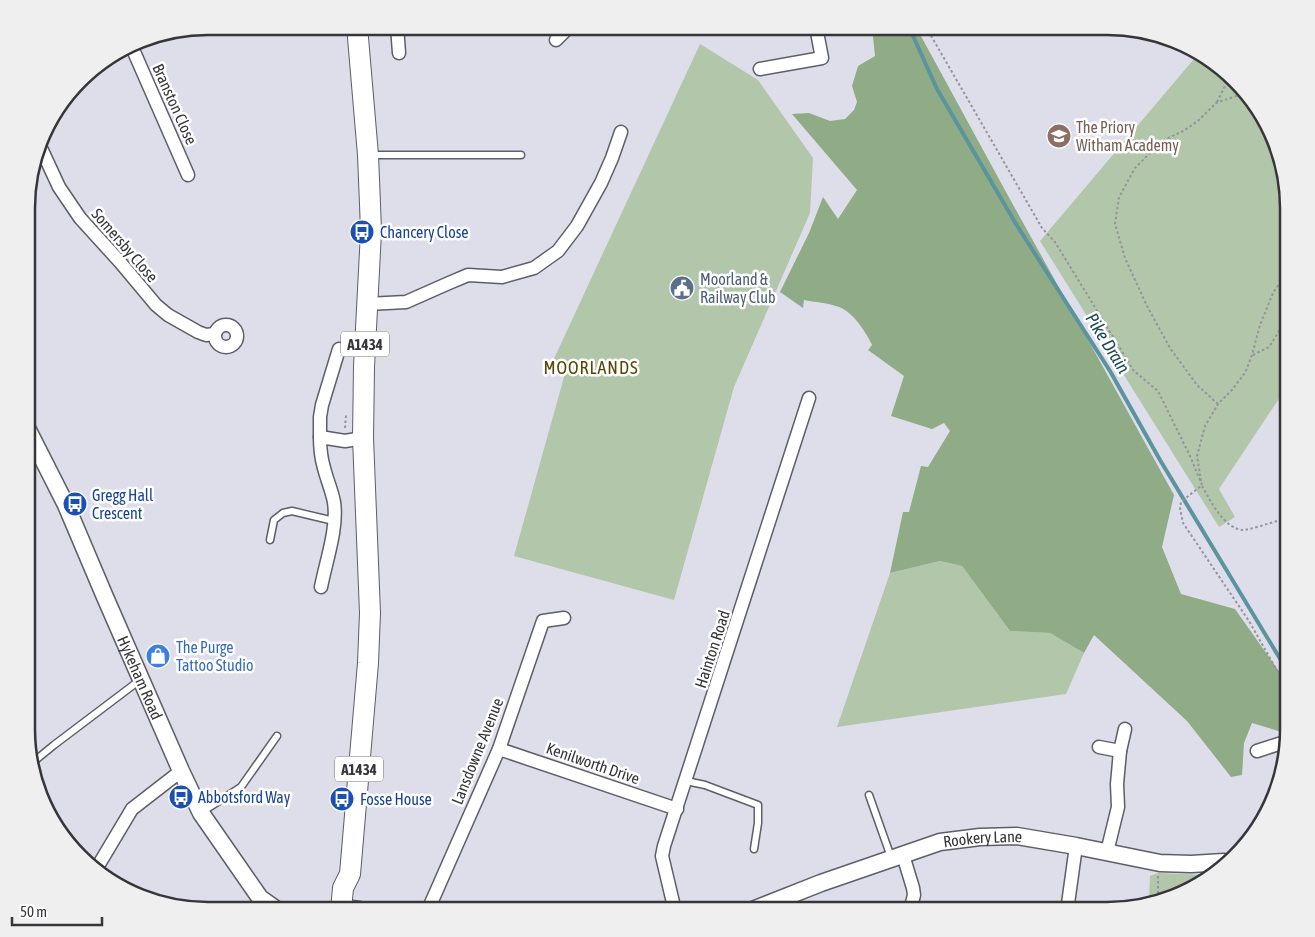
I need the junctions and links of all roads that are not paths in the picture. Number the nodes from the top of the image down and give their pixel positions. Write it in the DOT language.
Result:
graph roads {
  1 [pos="358,35"];
  2 [pos="398,35"];
  3 [pos="561,35"];
  4 [pos="818,35"];
  5 [pos="556,40"];
  6 [pos="134,52"];
  7 [pos="399,52"];
  8 [pos="760,69"];
  9 [pos="621,132"];
  10 [pos="44,154"];
  11 [pos="368,155"];
  12 [pos="521,155"];
  13 [pos="188,175"];
  14 [pos="367,304"];
  15 [pos="215,334"];
  16 [pos="339,349"];
  17 [pos="809,398"];
  18 [pos="354,435"];
  19 [pos="320,437"];
  20 [pos="35,444"];
  21 [pos="334,521"];
  22 [pos="270,540"];
  23 [pos="321,587"];
  24 [pos="564,618"];
  25 [pos="141,679"];
  26 [pos="1125,729"];
  27 [pos="277,736"];
  28 [pos="1279,744"];
  29 [pos="1099,746"];
  30 [pos="498,749"];
  31 [pos="1120,751"];
  32 [pos="1257,751"];
  33 [pos="38,759"];
  34 [pos="181,772"];
  35 [pos="686,780"];
  36 [pos="869,795"];
  37 [pos="677,809"];
  38 [pos="201,813"];
  39 [pos="1076,846"];
  40 [pos="754,849"];
  41 [pos="1107,852"];
  42 [pos="897,857"];
  43 [pos="1216,862"];
  44 [pos="100,863"];
  45 [pos="271,902"];
  46 [pos="348,902"];
  47 [pos="431,902"];
  48 [pos="672,902"];
  49 [pos="779,902"];
  50 [pos="912,902"];
  51 [pos="1068,902"];
  1 -- 11 [label="main road, A1434"];
  2 -- 7 [label="street"];
  3 -- 5 [label="street"];
  4 -- 8 [label="street"];
  6 -- 13 [label="street, Branston Close"];
  9 -- 14 [label="street"];
  10 -- 15 [label="street, Somersby Close"];
  11 -- 12 [label="lane"];
  11 -- 14 [label="main road, A1434"];
  14 -- 18 [label="main road, A1434"];
  16 -- 19 [label="street"];
  17 -- 35 [label="street, Hainton Road"];
  18 -- 19 [label="street"];
  18 -- 46 [label="main road, A1434"];
  19 -- 21 [label="street"];
  20 -- 25 [label="street, Hykeham Road"];
  21 -- 22 [label="lane"];
  21 -- 23 [label="street"];
  24 -- 30 [label="street, Lansdowne Avenue"];
  25 -- 33 [label="lane"];
  25 -- 34 [label="street, Hykeham Road"];
  26 -- 31 [label="street"];
  27 -- 38 [label="lane"];
  28 -- 32 [label="street"];
  29 -- 31 [label="street"];
  30 -- 37 [label="street, Kenilworth Drive"];
  30 -- 47 [label="street, Lansdowne Avenue"];
  31 -- 41 [label="street"];
  34 -- 38 [label="street, Hykeham Road"];
  34 -- 44 [label="street"];
  35 -- 37 [label="street, Hainton Road"];
  35 -- 40 [label="lane"];
  36 -- 42 [label="lane"];
  37 -- 48 [label="street, Hainton Road"];
  38 -- 45 [label="street, Hykeham Road"];
  39 -- 41 [label="street, Rookery Lane"];
  39 -- 42 [label="street, Rookery Lane"];
  39 -- 51 [label="street"];
  41 -- 43 [label="street, Rookery Lane"];
  42 -- 49 [label="street, Rookery Lane"];
  42 -- 50 [label="street"];
}
